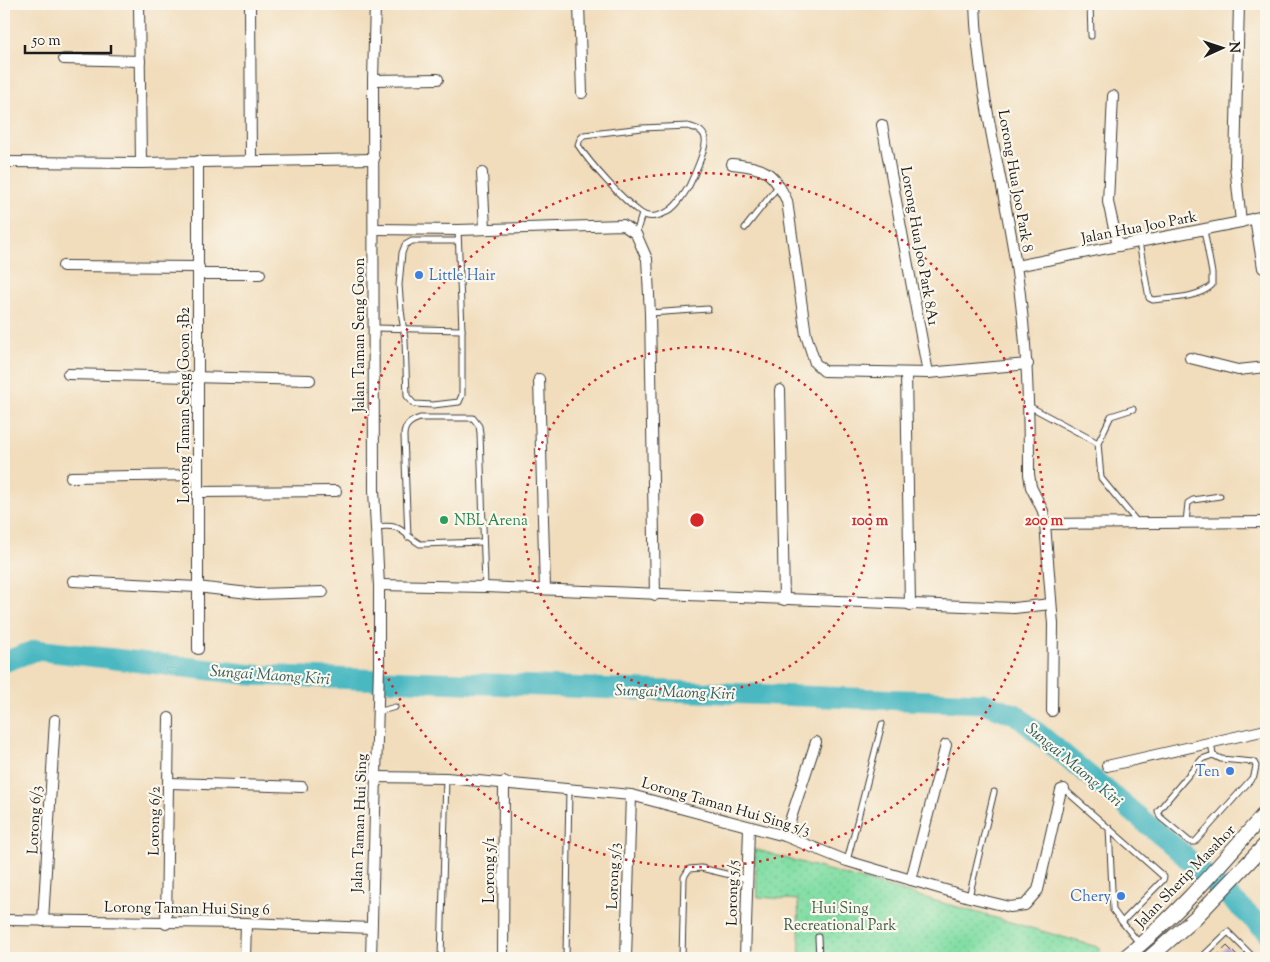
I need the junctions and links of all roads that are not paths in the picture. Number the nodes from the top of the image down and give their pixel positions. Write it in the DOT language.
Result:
graph roads {
  1 [pos="139,4"];
  2 [pos="250,4"];
  3 [pos="375,4"];
  4 [pos="580,4"];
  5 [pos="975,4"];
  6 [pos="1090,4"];
  7 [pos="1239,4"];
  8 [pos="1091,36"];
  9 [pos="64,59"];
  10 [pos="140,61"];
  11 [pos="438,79"];
  12 [pos="373,80"];
  13 [pos="582,93"];
  14 [pos="1112,96"];
  15 [pos="882,125"];
  16 [pos="374,159"];
  17 [pos="251,160"];
  18 [pos="198,161"];
  19 [pos="4,162"];
  20 [pos="141,163"];
  21 [pos="732,164"];
  22 [pos="482,173"];
  23 [pos="779,185"];
  24 [pos="642,214"];
  25 [pos="1266,215"];
  26 [pos="1255,218"];
  27 [pos="1241,222"];
  28 [pos="484,228"];
  29 [pos="745,228"];
  30 [pos="374,229"];
  31 [pos="1204,230"];
  32 [pos="636,234"];
  33 [pos="458,236"];
  34 [pos="1139,242"];
  35 [pos="1118,246"];
  36 [pos="63,266"];
  37 [pos="1016,266"];
  38 [pos="1263,268"];
  39 [pos="199,271"];
  40 [pos="260,274"];
  41 [pos="708,309"];
  42 [pos="650,313"];
  43 [pos="375,328"];
  44 [pos="404,329"];
  45 [pos="462,330"];
  46 [pos="1190,358"];
  47 [pos="1028,364"];
  48 [pos="1266,367"];
  49 [pos="906,373"];
  50 [pos="928,373"];
  51 [pos="68,374"];
  52 [pos="199,378"];
  53 [pos="539,379"];
  54 [pos="310,380"];
  55 [pos="780,390"];
  56 [pos="1028,405"];
  57 [pos="1133,409"];
  58 [pos="1098,443"];
  59 [pos="198,475"];
  60 [pos="70,477"];
  61 [pos="336,491"];
  62 [pos="198,492"];
  63 [pos="1220,496"];
  64 [pos="1137,522"];
  65 [pos="1186,522"];
  66 [pos="1266,522"];
  67 [pos="1045,524"];
  68 [pos="376,527"];
  69 [pos="408,537"];
  70 [pos="483,542"];
  71 [pos="72,581"];
  72 [pos="379,585"];
  73 [pos="485,586"];
  74 [pos="198,587"];
  75 [pos="545,589"];
  76 [pos="323,592"];
  77 [pos="655,595"];
  78 [pos="784,600"];
  79 [pos="1051,604"];
  80 [pos="910,605"];
  81 [pos="198,650"];
  82 [pos="378,689"];
  83 [pos="395,707"];
  84 [pos="1052,711"];
  85 [pos="378,712"];
  86 [pos="169,718"];
  87 [pos="55,720"];
  88 [pos="882,724"];
  89 [pos="1266,730"];
  90 [pos="816,742"];
  91 [pos="1211,742"];
  92 [pos="946,745"];
  93 [pos="1213,755"];
  94 [pos="1107,766"];
  95 [pos="374,777"];
  96 [pos="446,778"];
  97 [pos="504,782"];
  98 [pos="170,783"];
  99 [pos="302,787"];
  100 [pos="569,788"];
  101 [pos="1064,789"];
  102 [pos="994,792"];
  103 [pos="631,794"];
  104 [pos="1266,812"];
  105 [pos="749,828"];
  106 [pos="1109,828"];
  107 [pos="785,836"];
  108 [pos="1264,849"];
  109 [pos="847,861"];
  110 [pos="747,879"];
  111 [pos="911,880"];
  112 [pos="969,897"];
  113 [pos="4,920"];
  114 [pos="43,921"];
  115 [pos="1122,922"];
  116 [pos="166,924"];
  117 [pos="246,924"];
  118 [pos="371,928"];
  119 [pos="818,937"];
  120 [pos="1141,945"];
  121 [pos="1153,957"];
  122 [pos="244,958"];
  123 [pos="370,958"];
  124 [pos="441,958"];
  125 [pos="503,958"];
  126 [pos="566,958"];
  127 [pos="626,958"];
  128 [pos="682,958"];
  129 [pos="745,958"];
  130 [pos="819,958"];
  131 [pos="1124,958"];
  132 [pos="1201,958"];
  133 [pos="1254,958"];
  1 -- 10 [label="street"];
  2 -- 17 [label="street"];
  3 -- 12 [label="street, Jalan Taman Seng Goon"];
  4 -- 13 [label="street"];
  5 -- 37 [label="street, Lorong Hua Joo Park 8"];
  6 -- 8 [label="lane"];
  7 -- 27 [label="street"];
  9 -- 10 [label="street"];
  10 -- 20 [label="street"];
  11 -- 12 [label="street"];
  12 -- 16 [label="street, Jalan Taman Seng Goon"];
  14 -- 35 [label="street"];
  15 -- 50 [label="street, Lorong Hua Joo Park 8A1"];
  16 -- 17 [label="street"];
  16 -- 30 [label="street, Jalan Taman Seng Goon"];
  17 -- 18 [label="street"];
  18 -- 20 [label="street"];
  18 -- 39 [label="street, Lorong Taman Seng Goon 3B2"];
  19 -- 20 [label="street"];
  21 -- 23 [label="street"];
  22 -- 28 [label="street"];
  23 -- 29 [label="lane"];
  23 -- 49 [label="street"];
  24 -- 24 [label="lane"];
  24 -- 32 [label="lane"];
  25 -- 26 [label="street, Jalan Hua Joo Park"];
  26 -- 27 [label="street, Jalan Hua Joo Park"];
  26 -- 38 [label="street"];
  27 -- 31 [label="street, Jalan Hua Joo Park"];
  28 -- 32 [label="street"];
  28 -- 33 [label="street"];
  30 -- 33 [label="street"];
  30 -- 43 [label="street, Jalan Taman Seng Goon"];
  31 -- 34 [label="street, Jalan Hua Joo Park"];
  31 -- 34 [label="lane"];
  32 -- 42 [label="street"];
  33 -- 44 [label="lane"];
  33 -- 45 [label="lane"];
  34 -- 35 [label="street, Jalan Hua Joo Park"];
  35 -- 37 [label="street, Jalan Hua Joo Park"];
  36 -- 39 [label="street"];
  37 -- 47 [label="street, Lorong Hua Joo Park 8"];
  39 -- 40 [label="street"];
  39 -- 52 [label="street, Lorong Taman Seng Goon 3B2"];
  41 -- 42 [label="lane"];
  42 -- 77 [label="street"];
  43 -- 44 [label="lane"];
  43 -- 68 [label="street, Jalan Taman Seng Goon"];
  44 -- 45 [label="lane"];
  44 -- 45 [label="lane"];
  46 -- 48 [label="street"];
  47 -- 50 [label="street"];
  47 -- 56 [label="street, Lorong Hua Joo Park 8"];
  49 -- 50 [label="street"];
  49 -- 80 [label="street"];
  51 -- 52 [label="street"];
  52 -- 54 [label="street"];
  52 -- 59 [label="street, Lorong Taman Seng Goon 3B2"];
  53 -- 75 [label="street"];
  55 -- 78 [label="street"];
  56 -- 58 [label="lane"];
  56 -- 67 [label="street, Lorong Hua Joo Park 8"];
  57 -- 58 [label="lane"];
  58 -- 64 [label="lane"];
  59 -- 60 [label="street"];
  59 -- 62 [label="street, Lorong Taman Seng Goon 3B2"];
  61 -- 62 [label="street"];
  62 -- 74 [label="street, Lorong Taman Seng Goon 3B2"];
  63 -- 65 [label="lane"];
  64 -- 65 [label="street"];
  64 -- 67 [label="street"];
  65 -- 66 [label="street"];
  67 -- 79 [label="street, Lorong Hua Joo Park 8"];
  68 -- 69 [label="lane"];
  68 -- 72 [label="street, Jalan Taman Seng Goon"];
  69 -- 70 [label="lane"];
  69 -- 70 [label="lane"];
  70 -- 73 [label="lane"];
  71 -- 74 [label="street"];
  72 -- 73 [label="street"];
  72 -- 82 [label="street, Jalan Taman Seng Goon"];
  73 -- 75 [label="street"];
  74 -- 76 [label="street"];
  74 -- 81 [label="street, Lorong Taman Seng Goon 3B2"];
  75 -- 77 [label="street"];
  77 -- 78 [label="street"];
  78 -- 80 [label="street"];
  79 -- 80 [label="street"];
  79 -- 84 [label="street, Lorong Hua Joo Park 8"];
  82 -- 85 [label="street, Jalan Taman Hui Sing"];
  83 -- 85 [label="lane"];
  85 -- 95 [label="street, Jalan Taman Hui Sing"];
  86 -- 98 [label="street, Lorong 6/2"];
  87 -- 114 [label="street, Lorong 6/3"];
  88 -- 109 [label="lane"];
  89 -- 91 [label="street"];
  90 -- 107 [label="street"];
  91 -- 93 [label="lane"];
  91 -- 94 [label="street"];
  92 -- 111 [label="street"];
  93 -- 93 [label="lane"];
  95 -- 96 [label="street, Lorong Taman Hui Sing 5/3"];
  95 -- 118 [label="street, Jalan Taman Hui Sing"];
  96 -- 97 [label="street, Lorong Taman Hui Sing 5/3"];
  96 -- 124 [label="lane"];
  97 -- 100 [label="street, Lorong Taman Hui Sing 5/3"];
  97 -- 125 [label="street, Lorong 5/1"];
  98 -- 99 [label="street"];
  98 -- 116 [label="street, Lorong 6/2"];
  100 -- 103 [label="street, Lorong Taman Hui Sing 5/3"];
  100 -- 126 [label="lane"];
  101 -- 106 [label="lane"];
  101 -- 112 [label="street, Lorong Taman Hui Sing 5/3"];
  102 -- 112 [label="lane"];
  103 -- 105 [label="street, Lorong Taman Hui Sing 5/3"];
  103 -- 127 [label="street, Lorong 5/3"];
  104 -- 120 [label="main road, Jalan Sherip Masahor"];
  105 -- 107 [label="street, Lorong Taman Hui Sing 5/3"];
  105 -- 110 [label="street, Lorong 5/5"];
  106 -- 115 [label="lane"];
  106 -- 115 [label="lane"];
  107 -- 109 [label="street, Lorong Taman Hui Sing 5/3"];
  108 -- 121 [label="main road"];
  109 -- 111 [label="street, Lorong Taman Hui Sing 5/3"];
  110 -- 128 [label="lane"];
  110 -- 129 [label="street, Lorong 5/5"];
  111 -- 112 [label="street, Lorong Taman Hui Sing 5/3"];
  113 -- 114 [label="street, Lorong Taman Hui Sing 6"];
  114 -- 116 [label="street, Lorong Taman Hui Sing 6"];
  115 -- 120 [label="lane"];
  116 -- 117 [label="street, Lorong Taman Hui Sing 6"];
  117 -- 118 [label="street, Lorong Taman Hui Sing 6"];
  117 -- 122 [label="street"];
  118 -- 123 [label="street, Jalan Taman Hui Sing"];
  119 -- 130 [label="lane"];
  120 -- 131 [label="main road, Jalan Sherip Masahor"];
  132 -- 133 [label="lane"];
}
